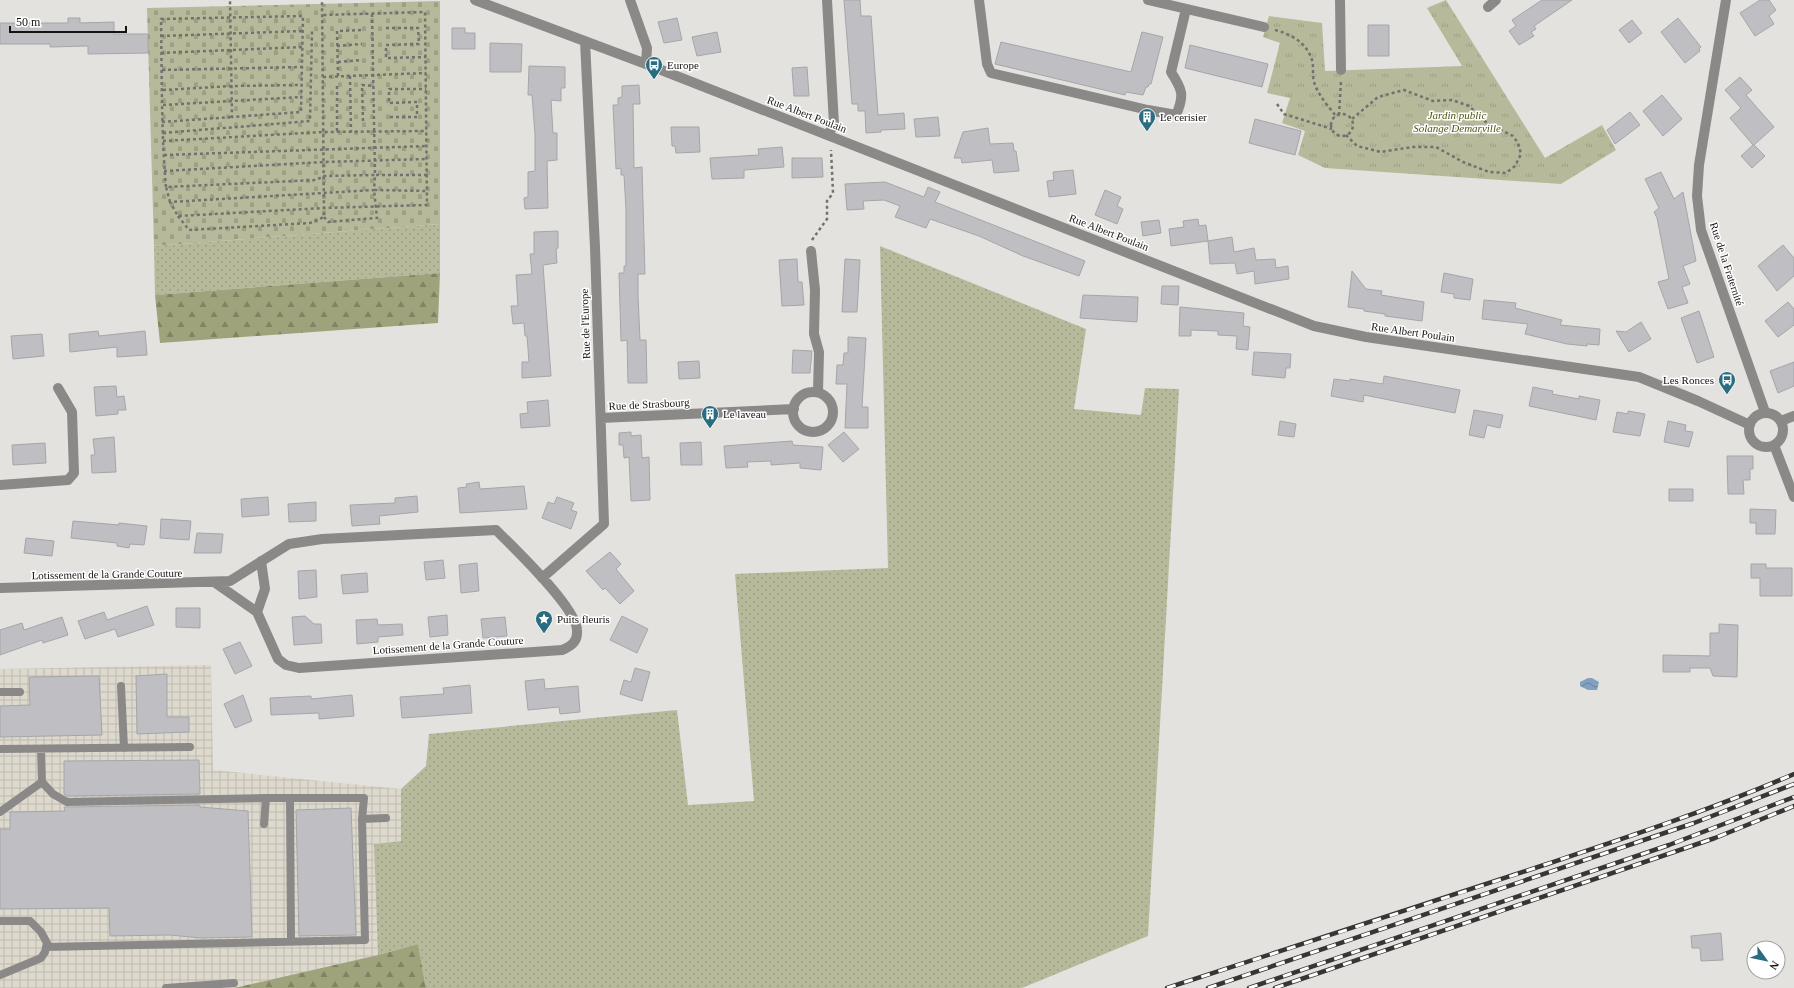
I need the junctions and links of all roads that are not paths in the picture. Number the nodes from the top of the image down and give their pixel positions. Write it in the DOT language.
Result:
graph roads {
  1 [pos="475,0"];
  2 [pos="630,0"];
  3 [pos="827,0"];
  4 [pos="979,0"];
  5 [pos="1148,0"];
  6 [pos="1340,0"];
  7 [pos="1496,0"];
  8 [pos="1726,0"];
  9 [pos="1488,7"];
  10 [pos="1186,9"];
  11 [pos="1264,27"];
  12 [pos="585,41"];
  13 [pos="646,64"];
  14 [pos="1341,70"];
  15 [pos="829,135"];
  16 [pos="811,251"];
  17 [pos="58,388"];
  18 [pos="818,392"];
  19 [pos="794,409"];
  20 [pos="1765,412"];
  21 [pos="1794,416"];
  22 [pos="600,418"];
  23 [pos="1781,421"];
  24 [pos="1750,425"];
  25 [pos="1774,445"];
  26 [pos="0,485"];
  27 [pos="1794,497"];
  28 [pos="261,561"];
  29 [pos="542,578"];
  30 [pos="214,582"];
  31 [pos="0,588"];
  32 [pos="257,612"];
  33 [pos="121,686"];
  34 [pos="0,692"];
  35 [pos="20,692"];
  36 [pos="190,747"];
  37 [pos="124,748"];
  38 [pos="0,749"];
  39 [pos="41,749"];
  40 [pos="42,782"];
  41 [pos="266,798"];
  42 [pos="290,798"];
  43 [pos="0,812"];
  44 [pos="386,818"];
  45 [pos="362,819"];
  46 [pos="264,824"];
  47 [pos="0,921"];
  48 [pos="291,941"];
  49 [pos="46,947"];
  50 [pos="0,975"];
  51 [pos="234,983"];
  52 [pos="166,988"];
  1 -- 12 [label="street, Rue Albert Poulain"];
  2 -- 13 [label="street"];
  3 -- 15 [label="street"];
  4 -- 10 [label="street"];
  5 -- 10 [label="street"];
  6 -- 14 [label="street"];
  7 -- 9 [label="street"];
  8 -- 20 [label="street, Rue de la Fraternité"];
  10 -- 11 [label="street"];
  12 -- 13 [label="street, Rue Albert Poulain"];
  12 -- 22 [label="street, Rue de l'Europe"];
  13 -- 15 [label="street, Rue Albert Poulain"];
  15 -- 24 [label="street, Rue Albert Poulain"];
  16 -- 18 [label="street"];
  17 -- 26 [label="street"];
  18 -- 19 [label="street"];
  18 -- 19 [label="street"];
  19 -- 22 [label="street, Rue de Strasbourg"];
  20 -- 23 [label="street"];
  20 -- 24 [label="street"];
  21 -- 23 [label="street"];
  22 -- 29 [label="street, Rue de l'Europe"];
  23 -- 25 [label="street"];
  24 -- 25 [label="street"];
  25 -- 27 [label="street"];
  28 -- 29 [label="street, Lotissement de la Grande Couture"];
  28 -- 30 [label="street, Lotissement de la Grande Couture"];
  28 -- 32 [label="street"];
  29 -- 32 [label="street, Lotissement de la Grande Couture"];
  30 -- 31 [label="street, Lotissement de la Grande Couture"];
  30 -- 32 [label="street"];
  33 -- 37 [label="lane"];
  34 -- 35 [label="lane"];
  36 -- 37 [label="lane"];
  37 -- 39 [label="lane"];
  38 -- 39 [label="lane"];
  39 -- 40 [label="lane"];
  40 -- 41 [label="lane"];
  40 -- 43 [label="lane"];
  41 -- 42 [label="lane"];
  41 -- 46 [label="lane"];
  42 -- 45 [label="lane"];
  42 -- 48 [label="lane"];
  44 -- 45 [label="lane"];
  45 -- 48 [label="lane"];
  47 -- 49 [label="lane"];
  48 -- 49 [label="lane"];
  49 -- 50 [label="lane"];
  51 -- 52 [label="lane"];
}
